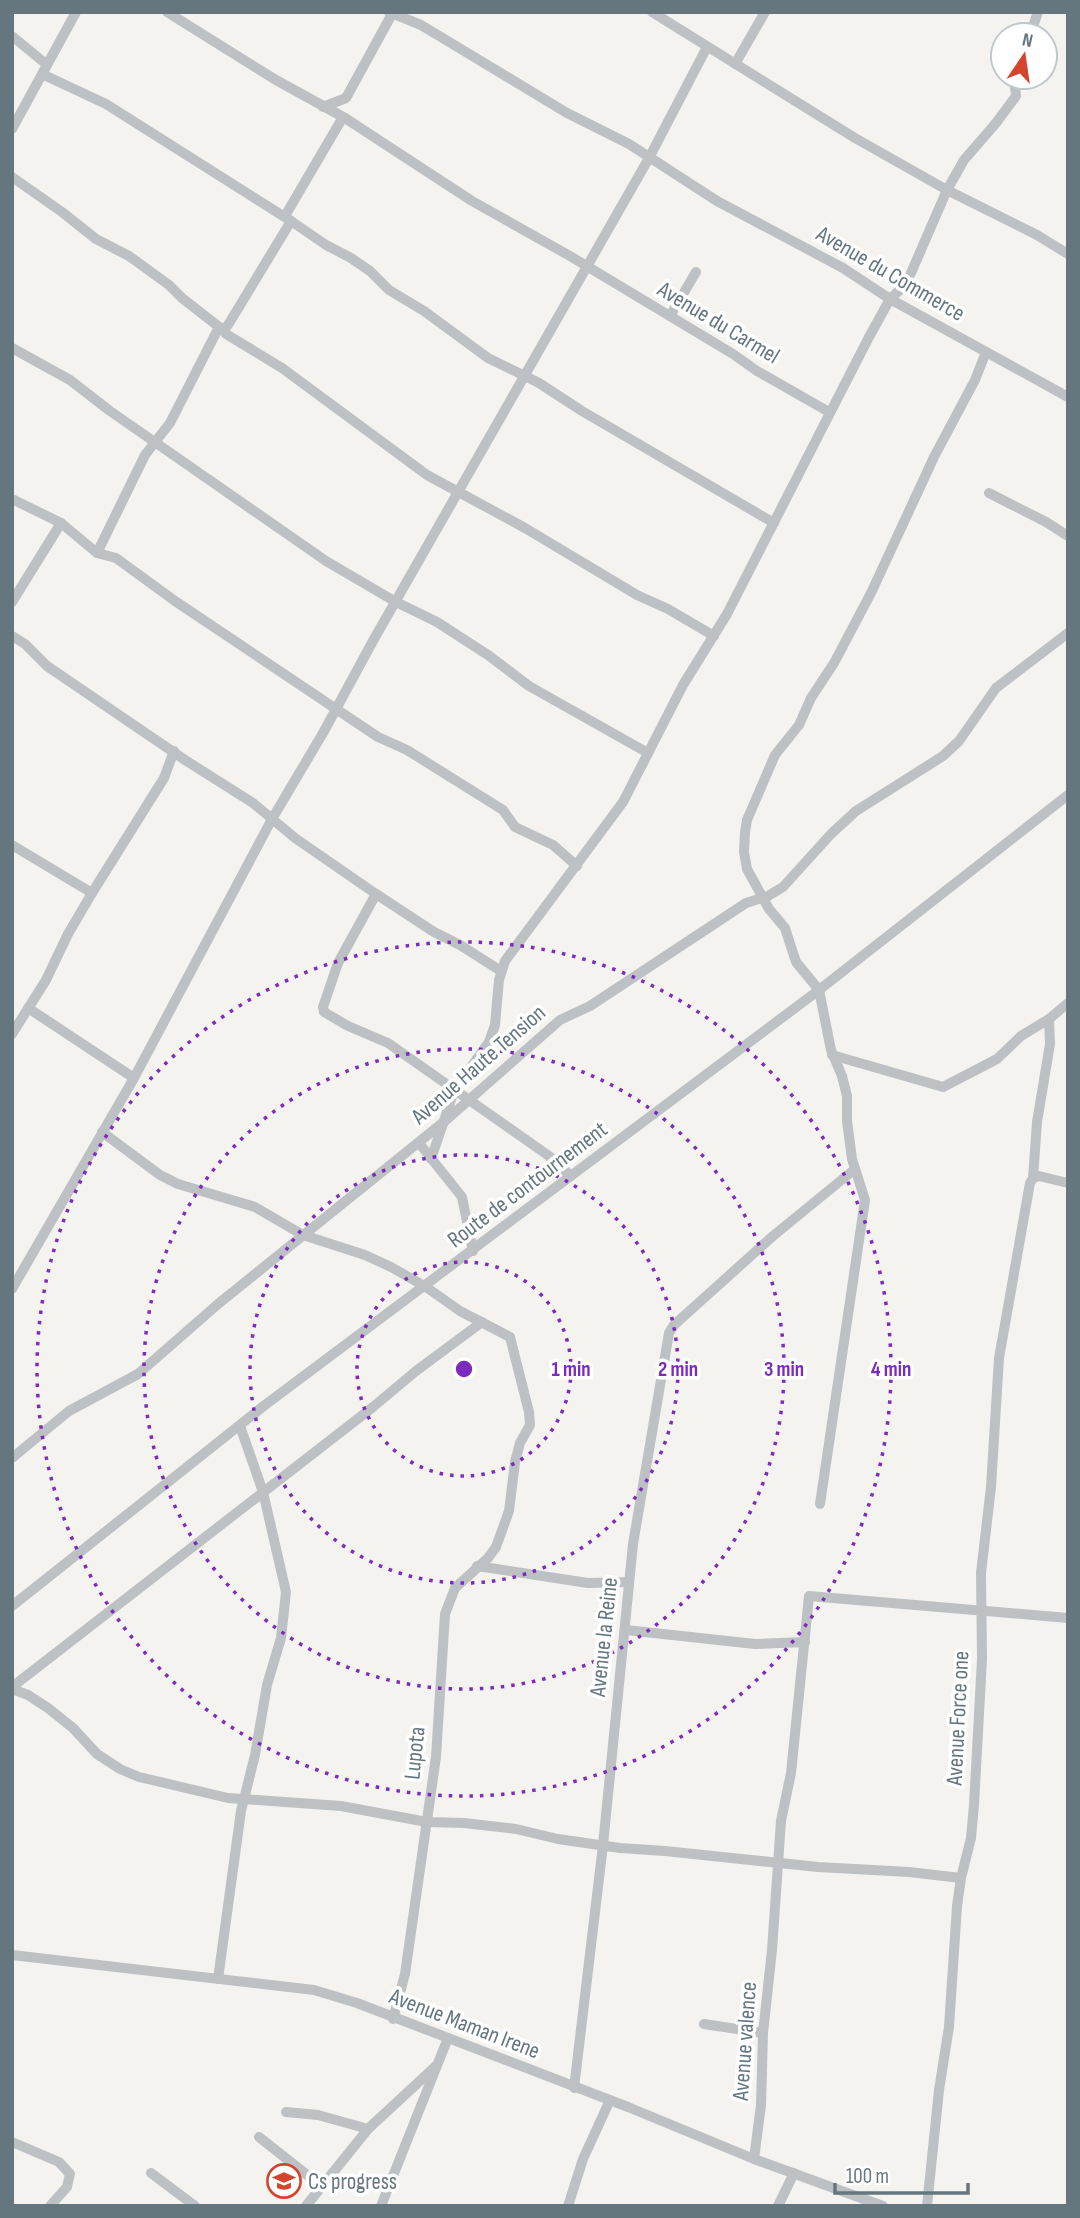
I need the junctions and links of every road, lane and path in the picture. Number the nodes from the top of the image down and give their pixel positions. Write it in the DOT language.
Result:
graph roads {
  1 [pos="76,12"];
  2 [pos="167,12"];
  3 [pos="652,12"];
  4 [pos="765,12"];
  5 [pos="391,13"];
  6 [pos="12,36"];
  7 [pos="708,47"];
  8 [pos="735,64"];
  9 [pos="44,69"];
  10 [pos="1015,91"];
  11 [pos="346,98"];
  12 [pos="323,107"];
  13 [pos="344,117"];
  14 [pos="12,129"];
  15 [pos="649,158"];
  16 [pos="12,177"];
  17 [pos="947,190"];
  18 [pos="288,219"];
  19 [pos="1068,254"];
  20 [pos="587,267"];
  21 [pos="696,272"];
  22 [pos="890,299"];
  23 [pos="670,316"];
  24 [pos="221,328"];
  25 [pos="12,348"];
  26 [pos="986,352"];
  27 [pos="524,377"];
  28 [pos="1068,397"];
  29 [pos="829,412"];
  30 [pos="155,443"];
  31 [pos="459,493"];
  32 [pos="989,493"];
  33 [pos="12,499"];
  34 [pos="61,523"];
  35 [pos="774,523"];
  36 [pos="1068,536"];
  37 [pos="97,553"];
  38 [pos="12,602"];
  39 [pos="396,602"];
  40 [pos="1068,633"];
  41 [pos="12,636"];
  42 [pos="713,636"];
  43 [pos="337,709"];
  44 [pos="174,751"];
  45 [pos="648,753"];
  46 [pos="1068,795"];
  47 [pos="272,820"];
  48 [pos="12,845"];
  49 [pos="577,866"];
  50 [pos="92,892"];
  51 [pos="376,894"];
  52 [pos="763,898"];
  53 [pos="501,971"];
  54 [pos="819,990"];
  55 [pos="1068,1003"];
  56 [pos="28,1009"];
  57 [pos="1049,1019"];
  58 [pos="12,1034"];
  59 [pos="832,1055"];
  60 [pos="134,1078"];
  61 [pos="454,1091"];
  62 [pos="467,1100"];
  63 [pos="445,1121"];
  64 [pos="102,1132"];
  65 [pos="419,1143"];
  66 [pos="432,1159"];
  67 [pos="855,1169"];
  68 [pos="571,1176"];
  69 [pos="1033,1178"];
  70 [pos="1068,1183"];
  71 [pos="303,1235"];
  72 [pos="473,1251"];
  73 [pos="426,1287"];
  74 [pos="12,1289"];
  75 [pos="482,1322"];
  76 [pos="240,1426"];
  77 [pos="12,1458"];
  78 [pos="262,1492"];
  79 [pos="820,1504"];
  80 [pos="477,1566"];
  81 [pos="629,1581"];
  82 [pos="12,1606"];
  83 [pos="981,1611"];
  84 [pos="1068,1618"];
  85 [pos="626,1630"];
  86 [pos="805,1642"];
  87 [pos="12,1688"];
  88 [pos="244,1799"];
  89 [pos="427,1822"];
  90 [pos="603,1845"];
  91 [pos="779,1864"];
  92 [pos="961,1878"];
  93 [pos="12,1955"];
  94 [pos="218,1979"];
  95 [pos="393,2018"];
  96 [pos="704,2024"];
  97 [pos="763,2033"];
  98 [pos="448,2038"];
  99 [pos="436,2066"];
  100 [pos="574,2088"];
  101 [pos="610,2100"];
  102 [pos="286,2112"];
  103 [pos="368,2129"];
  104 [pos="259,2137"];
  105 [pos="12,2143"];
  106 [pos="754,2158"];
  107 [pos="151,2173"];
  108 [pos="794,2173"];
  109 [pos="321,2186"];
  110 [pos="50,2206"];
  111 [pos="195,2206"];
  112 [pos="306,2206"];
  113 [pos="381,2206"];
  114 [pos="568,2206"];
  115 [pos="778,2206"];
  116 [pos="883,2206"];
  117 [pos="927,2206"];
  1 -- 9 [label="street"];
  2 -- 12 [label="street, Avenue du Carmel"];
  3 -- 7 [label="street"];
  4 -- 8 [label="street"];
  5 -- 11 [label="street"];
  5 -- 15 [label="street, Avenue du Commerce"];
  6 -- 9 [label="street"];
  7 -- 8 [label="street"];
  7 -- 15 [label="street"];
  8 -- 17 [label="street"];
  9 -- 14 [label="street"];
  9 -- 18 [label="street"];
  10 -- 17 [label="street"];
  11 -- 12 [label="street"];
  11 -- 13 [label="street"];
  12 -- 13 [label="street, Avenue du Carmel"];
  13 -- 18 [label="street"];
  13 -- 20 [label="street, Avenue du Carmel"];
  15 -- 20 [label="street"];
  15 -- 22 [label="street, Avenue du Commerce"];
  16 -- 24 [label="street"];
  17 -- 19 [label="street"];
  17 -- 22 [label="street"];
  18 -- 24 [label="street"];
  18 -- 27 [label="street"];
  20 -- 23 [label="street, Avenue du Carmel"];
  20 -- 27 [label="street"];
  21 -- 23 [label="street"];
  22 -- 26 [label="street, Avenue du Commerce"];
  22 -- 29 [label="street"];
  23 -- 29 [label="street, Avenue du Carmel"];
  24 -- 30 [label="street"];
  24 -- 31 [label="street"];
  25 -- 30 [label="street"];
  26 -- 28 [label="street, Avenue du Commerce"];
  26 -- 52 [label="street"];
  27 -- 31 [label="street"];
  27 -- 35 [label="street"];
  29 -- 35 [label="street"];
  30 -- 37 [label="street"];
  30 -- 39 [label="street"];
  31 -- 39 [label="street"];
  31 -- 42 [label="street"];
  32 -- 36 [label="street"];
  33 -- 34 [label="street"];
  34 -- 37 [label="street"];
  34 -- 38 [label="street"];
  35 -- 42 [label="street"];
  37 -- 43 [label="street"];
  39 -- 43 [label="street"];
  39 -- 45 [label="street"];
  40 -- 52 [label="street, Avenue Haute Tension"];
  41 -- 44 [label="street"];
  42 -- 45 [label="street"];
  43 -- 47 [label="street"];
  43 -- 49 [label="street"];
  44 -- 47 [label="street"];
  44 -- 50 [label="street"];
  45 -- 49 [label="street"];
  46 -- 54 [label="street, Route de contournement"];
  47 -- 51 [label="street"];
  47 -- 60 [label="street"];
  48 -- 50 [label="street"];
  49 -- 53 [label="street"];
  50 -- 56 [label="street"];
  51 -- 53 [label="street"];
  51 -- 61 [label="street"];
  52 -- 54 [label="street"];
  52 -- 62 [label="street, Avenue Haute Tension"];
  53 -- 61 [label="street"];
  54 -- 59 [label="street"];
  54 -- 68 [label="street, Route de contournement"];
  55 -- 57 [label="street"];
  56 -- 58 [label="street"];
  56 -- 60 [label="street"];
  57 -- 59 [label="street"];
  57 -- 69 [label="street, Avenue Force one"];
  59 -- 67 [label="street"];
  60 -- 64 [label="street"];
  61 -- 62 [label="street"];
  61 -- 63 [label="street"];
  62 -- 63 [label="street, Avenue Haute Tension"];
  62 -- 68 [label="street"];
  63 -- 65 [label="street, Avenue Haute Tension"];
  63 -- 66 [label="street"];
  64 -- 71 [label="street, Lupota"];
  64 -- 74 [label="street"];
  65 -- 66 [label="street"];
  65 -- 71 [label="street, Avenue Haute Tension"];
  66 -- 72 [label="street"];
  67 -- 79 [label="street"];
  67 -- 81 [label="street, Avenue la Reine"];
  68 -- 72 [label="street, Route de contournement"];
  69 -- 70 [label="street"];
  69 -- 83 [label="street, Avenue Force one"];
  71 -- 73 [label="street, Lupota"];
  71 -- 77 [label="street, Avenue Haute Tension"];
  72 -- 73 [label="street, Route de contournement"];
  73 -- 75 [label="street, Lupota"];
  73 -- 76 [label="street, Route de contournement"];
  75 -- 78 [label="street"];
  75 -- 80 [label="street, Lupota"];
  76 -- 78 [label="street"];
  76 -- 82 [label="street, Route de contournement"];
  78 -- 87 [label="street"];
  78 -- 88 [label="street"];
  80 -- 81 [label="street"];
  80 -- 89 [label="street, Lupota"];
  81 -- 85 [label="street, Avenue la Reine"];
  83 -- 84 [label="street"];
  83 -- 86 [label="street, Avenue valence"];
  83 -- 92 [label="street, Avenue Force one"];
  85 -- 86 [label="street"];
  85 -- 90 [label="street, Avenue la Reine"];
  86 -- 91 [label="street, Avenue valence"];
  87 -- 88 [label="street"];
  88 -- 89 [label="street"];
  88 -- 94 [label="street"];
  89 -- 90 [label="street"];
  89 -- 95 [label="street, Lupota"];
  90 -- 91 [label="street"];
  90 -- 100 [label="street, Avenue la Reine"];
  91 -- 92 [label="street"];
  91 -- 97 [label="street, Avenue valence"];
  92 -- 117 [label="street, Avenue Force one"];
  93 -- 94 [label="street, Avenue Maman Irene"];
  94 -- 95 [label="street, Avenue Maman Irene"];
  95 -- 98 [label="street, Avenue Maman Irene"];
  96 -- 97 [label="street"];
  97 -- 106 [label="street, Avenue valence"];
  98 -- 99 [label="street"];
  98 -- 100 [label="street, Avenue Maman Irene"];
  99 -- 103 [label="street"];
  99 -- 113 [label="street"];
  100 -- 101 [label="street, Avenue Maman Irene"];
  101 -- 106 [label="street, Avenue Maman Irene"];
  101 -- 114 [label="street"];
  102 -- 103 [label="street"];
  103 -- 109 [label="street"];
  104 -- 109 [label="street"];
  105 -- 110 [label="street"];
  106 -- 108 [label="street, Avenue Maman Irene"];
  107 -- 111 [label="street"];
  108 -- 115 [label="street"];
  108 -- 116 [label="street, Avenue Maman Irene"];
  109 -- 112 [label="street"];
}
